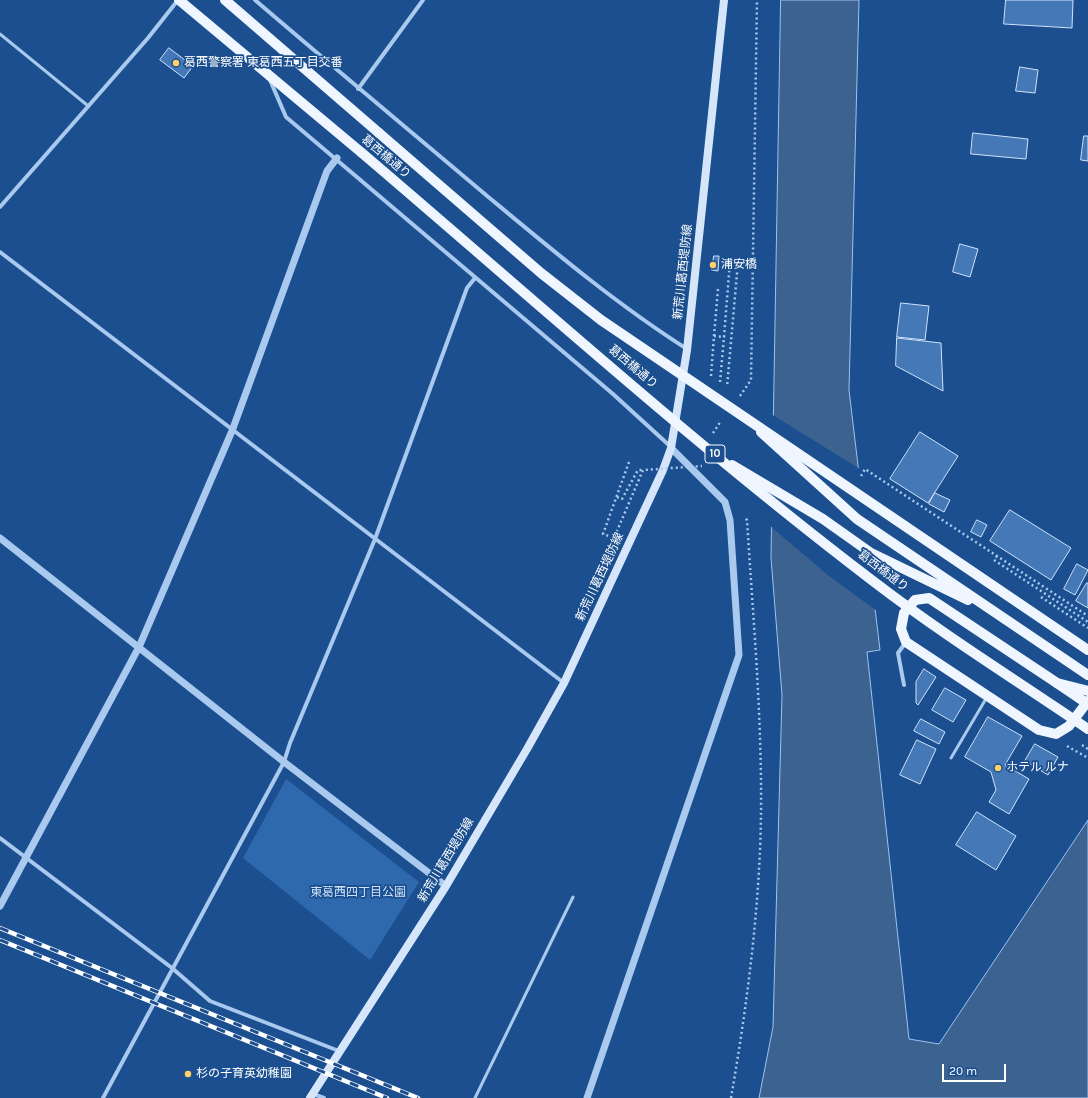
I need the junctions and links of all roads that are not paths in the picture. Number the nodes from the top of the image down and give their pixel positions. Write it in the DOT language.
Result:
graph roads {
  1 [pos="179,0"];
  2 [pos="225,0"];
  3 [pos="255,0"];
  4 [pos="423,0"];
  5 [pos="724,0"];
  6 [pos="0,34"];
  7 [pos="267,74"];
  8 [pos="358,89"];
  9 [pos="87,105"];
  10 [pos="337,158"];
  11 [pos="0,207"];
  12 [pos="0,252"];
  13 [pos="475,278"];
  14 [pos="687,350"];
  15 [pos="747,420"];
  16 [pos="232,431"];
  17 [pos="671,448"];
  18 [pos="718,457"];
  19 [pos="0,538"];
  20 [pos="375,539"];
  21 [pos="1000,616"];
  22 [pos="906,642"];
  23 [pos="139,647"];
  24 [pos="1088,650"];
  25 [pos="1088,675"];
  26 [pos="564,683"];
  27 [pos="1057,683"];
  28 [pos="904,685"];
  29 [pos="1088,691"];
  30 [pos="988,695"];
  31 [pos="1088,702"];
  32 [pos="1088,729"];
  33 [pos="951,758"];
  34 [pos="284,762"];
  35 [pos="0,838"];
  36 [pos="26,857"];
  37 [pos="446,886"];
  38 [pos="573,897"];
  39 [pos="0,906"];
  40 [pos="172,968"];
  41 [pos="339,1051"];
  42 [pos="311,1096"];
  43 [pos="103,1098"];
  44 [pos="324,1098"];
  45 [pos="476,1098"];
  46 [pos="587,1098"];
  1 -- 7 [label="main road, 葛西橋通り / 10"];
  1 -- 9 [label="street"];
  2 -- 15 [label="main road, 葛西橋通り, bridge"];
  3 -- 8 [label="street"];
  4 -- 8 [label="street"];
  5 -- 14 [label="main road, 新荒川葛西堤防線"];
  6 -- 9 [label="lane"];
  7 -- 10 [label="street"];
  7 -- 18 [label="main road, 葛西橋通り / 10, bridge"];
  8 -- 14 [label="street"];
  9 -- 11 [label="street"];
  10 -- 13 [label="street"];
  10 -- 16 [label="street"];
  12 -- 16 [label="street"];
  13 -- 17 [label="street"];
  13 -- 20 [label="street"];
  14 -- 17 [label="main road, 新荒川葛西堤防線"];
  15 -- 21 [label="main road, bridge"];
  15 -- 24 [label="main road, 葛西橋通り, bridge"];
  16 -- 20 [label="street"];
  16 -- 23 [label="street"];
  17 -- 26 [label="main road, 新荒川葛西堤防線"];
  17 -- 46 [label="street"];
  18 -- 21 [label="main road, bridge"];
  18 -- 32 [label="main road, 葛西橋通り / 10, bridge"];
  19 -- 23 [label="street"];
  20 -- 26 [label="street"];
  20 -- 34 [label="street"];
  21 -- 25 [label="main road"];
  22 -- 27 [label="main road"];
  22 -- 28 [label="street"];
  22 -- 30 [label="main road"];
  23 -- 34 [label="street"];
  23 -- 36 [label="street"];
  26 -- 37 [label="main road, 新荒川葛西堤防線"];
  27 -- 29 [label="main road"];
  27 -- 31 [label="main road, bridge"];
  30 -- 31 [label="main road"];
  30 -- 33 [label="lane"];
  34 -- 37 [label="street"];
  34 -- 40 [label="street"];
  35 -- 36 [label="street"];
  36 -- 39 [label="street"];
  36 -- 40 [label="street"];
  37 -- 41 [label="main road, 新荒川葛西堤防線"];
  38 -- 45 [label="lane"];
  40 -- 41 [label="street"];
  40 -- 43 [label="street"];
  41 -- 42 [label="main road, 新荒川葛西堤防線"];
  42 -- 44 [label="street"];
}
